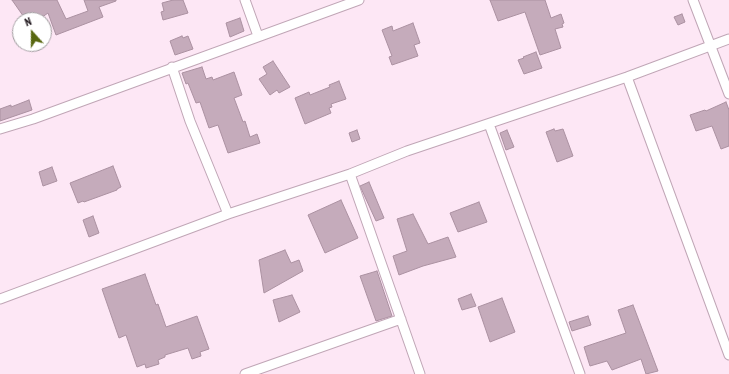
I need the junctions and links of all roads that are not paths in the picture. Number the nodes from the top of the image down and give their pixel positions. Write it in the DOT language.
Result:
graph roads {
  1 [pos="245,0"];
  2 [pos="359,0"];
  3 [pos="693,0"];
  4 [pos="258,36"];
  5 [pos="729,39"];
  6 [pos="711,46"];
  7 [pos="172,67"];
  8 [pos="627,77"];
  9 [pos="729,94"];
  10 [pos="489,124"];
  11 [pos="0,129"];
  12 [pos="350,174"];
  13 [pos="228,214"];
  14 [pos="0,299"];
  15 [pos="401,319"];
  16 [pos="729,355"];
  17 [pos="245,374"];
  18 [pos="420,374"];
  19 [pos="580,374"];
  1 -- 4 [label="street"];
  2 -- 4 [label="street"];
  3 -- 6 [label="street"];
  4 -- 7 [label="street"];
  5 -- 6 [label="street"];
  6 -- 8 [label="street"];
  6 -- 9 [label="street"];
  7 -- 11 [label="street"];
  7 -- 13 [label="street"];
  8 -- 10 [label="street"];
  8 -- 16 [label="street"];
  10 -- 12 [label="street"];
  10 -- 19 [label="street"];
  12 -- 13 [label="street"];
  12 -- 15 [label="street"];
  13 -- 14 [label="street"];
  15 -- 17 [label="street"];
  15 -- 18 [label="street"];
}
